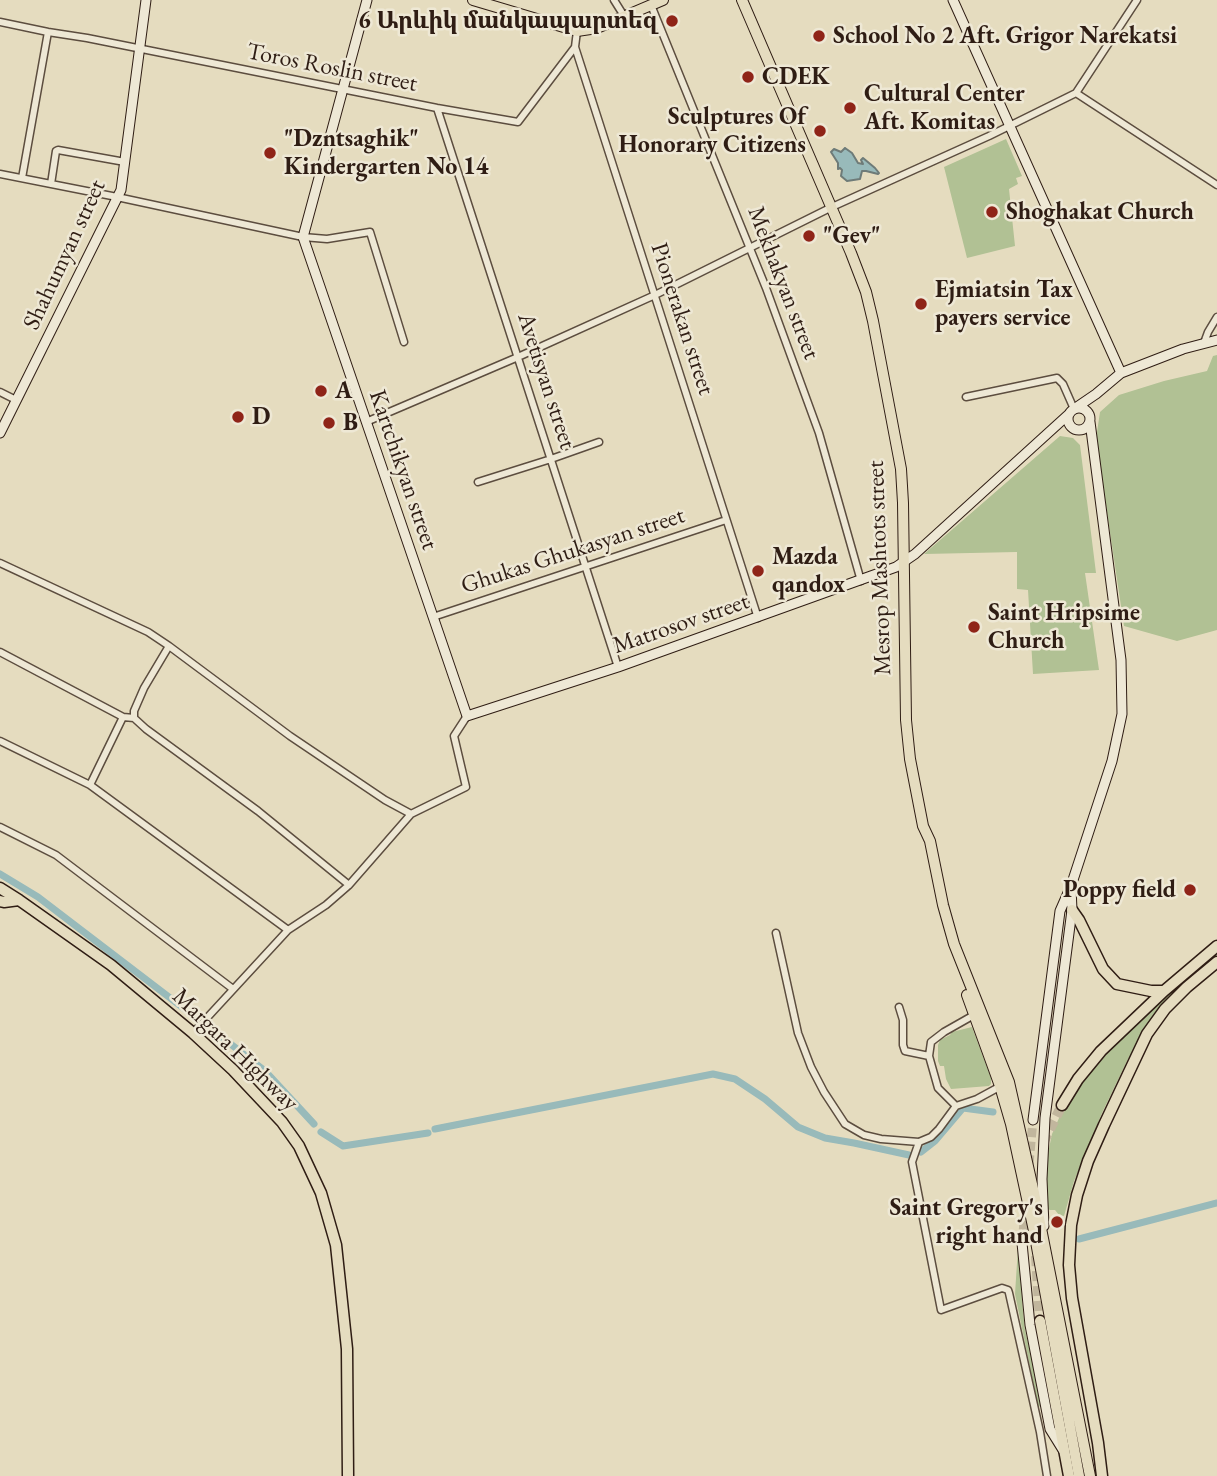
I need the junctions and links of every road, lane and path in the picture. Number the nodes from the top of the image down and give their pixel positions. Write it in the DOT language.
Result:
graph roads {
  1 [pos="146,0"];
  2 [pos="367,0"];
  3 [pos="473,0"];
  4 [pos="614,0"];
  5 [pos="663,0"];
  6 [pos="742,0"];
  7 [pos="953,0"];
  8 [pos="1137,0"];
  9 [pos="651,5"];
  10 [pos="624,16"];
  11 [pos="0,22"];
  12 [pos="577,31"];
  13 [pos="48,32"];
  14 [pos="575,47"];
  15 [pos="139,48"];
  16 [pos="344,90"];
  17 [pos="1076,93"];
  18 [pos="437,108"];
  19 [pos="1009,125"];
  20 [pos="125,162"];
  21 [pos="0,174"];
  22 [pos="22,178"];
  23 [pos="51,184"];
  24 [pos="1217,185"];
  25 [pos="117,197"];
  26 [pos="832,207"];
  27 [pos="303,237"];
  28 [pos="750,248"];
  29 [pos="655,295"];
  30 [pos="1217,317"];
  31 [pos="1217,340"];
  32 [pos="404,342"];
  33 [pos="1204,343"];
  34 [pos="518,356"];
  35 [pos="1121,373"];
  36 [pos="0,392"];
  37 [pos="1096,394"];
  38 [pos="967,397"];
  39 [pos="16,400"];
  40 [pos="1072,411"];
  41 [pos="1090,420"];
  42 [pos="366,422"];
  43 [pos="1076,429"];
  44 [pos="0,433"];
  45 [pos="1049,434"];
  46 [pos="599,442"];
  47 [pos="1095,452"];
  48 [pos="551,459"];
  49 [pos="478,482"];
  50 [pos="726,520"];
  51 [pos="904,562"];
  52 [pos="0,563"];
  53 [pos="585,567"];
  54 [pos="860,581"];
  55 [pos="433,617"];
  56 [pos="758,618"];
  57 [pos="169,646"];
  58 [pos="0,652"];
  59 [pos="618,667"];
  60 [pos="467,716"];
  61 [pos="123,717"];
  62 [pos="134,718"];
  63 [pos="0,741"];
  64 [pos="90,785"];
  65 [pos="411,814"];
  66 [pos="923,826"];
  67 [pos="0,827"];
  68 [pos="349,885"];
  69 [pos="1071,886"];
  70 [pos="0,888"];
  71 [pos="19,900"];
  72 [pos="0,901"];
  73 [pos="1072,909"];
  74 [pos="288,930"];
  75 [pos="776,933"];
  76 [pos="1217,946"];
  77 [pos="1217,962"];
  78 [pos="233,989"];
  79 [pos="1164,991"];
  80 [pos="899,1007"];
  81 [pos="974,1015"];
  82 [pos="193,1033"];
  83 [pos="929,1055"];
  84 [pos="1005,1084"];
  85 [pos="1062,1105"];
  86 [pos="956,1106"];
  87 [pos="1033,1121"];
  88 [pos="919,1142"];
  89 [pos="1022,1243"];
  90 [pos="1044,1244"];
  91 [pos="1040,1321"];
  92 [pos="1050,1429"];
  93 [pos="1040,1432"];
  94 [pos="1063,1450"];
  95 [pos="348,1476"];
  96 [pos="1047,1476"];
  97 [pos="1069,1476"];
  98 [pos="1079,1476"];
  99 [pos="1090,1476"];
  100 [pos="1102,1476"];
  1 -- 15 [label="street, Shahumyan street"];
  2 -- 16 [label="street"];
  3 -- 12 [label="main road"];
  4 -- 10 [label="street"];
  5 -- 9 [label="main road"];
  6 -- 26 [label="main road, Mesrop Mashtots street"];
  7 -- 19 [label="street"];
  8 -- 17 [label="street"];
  9 -- 10 [label="main road"];
  9 -- 28 [label="street, Mekhakyan street"];
  10 -- 12 [label="main road"];
  11 -- 13 [label="street, Toros Roslin street"];
  12 -- 14 [label="street, Pionerakan street"];
  13 -- 15 [label="street, Toros Roslin street"];
  13 -- 22 [label="street"];
  14 -- 18 [label="street, Toros Roslin street"];
  14 -- 29 [label="street, Pionerakan street"];
  15 -- 16 [label="street, Toros Roslin street"];
  15 -- 20 [label="street, Shahumyan street"];
  16 -- 18 [label="street, Toros Roslin street"];
  16 -- 27 [label="street"];
  17 -- 19 [label="street"];
  17 -- 24 [label="street"];
  18 -- 34 [label="street, Avetisyan street"];
  19 -- 26 [label="street"];
  19 -- 35 [label="street"];
  20 -- 23 [label="street"];
  20 -- 25 [label="street, Shahumyan street"];
  21 -- 22 [label="street"];
  22 -- 23 [label="street"];
  23 -- 25 [label="street"];
  25 -- 27 [label="street"];
  25 -- 39 [label="street, Shahumyan street"];
  26 -- 28 [label="street"];
  26 -- 51 [label="main road, Mesrop Mashtots street"];
  27 -- 32 [label="street"];
  27 -- 42 [label="street, Kartchikyan street"];
  28 -- 29 [label="street"];
  28 -- 54 [label="street, Mekhakyan street"];
  29 -- 34 [label="street"];
  29 -- 50 [label="street, Pionerakan street"];
  30 -- 33 [label="street"];
  31 -- 33 [label="street"];
  33 -- 35 [label="street"];
  34 -- 42 [label="street"];
  34 -- 48 [label="street, Avetisyan street"];
  35 -- 37 [label="street, Matrosov street"];
  36 -- 39 [label="street"];
  37 -- 40 [label="street, Matrosov street"];
  37 -- 41 [label="street"];
  38 -- 40 [label="street"];
  39 -- 44 [label="street, Shahumyan street"];
  40 -- 41 [label="street"];
  40 -- 43 [label="street"];
  40 -- 45 [label="street, Matrosov street"];
  41 -- 43 [label="street"];
  41 -- 47 [label="street"];
  42 -- 55 [label="street, Kartchikyan street"];
  43 -- 45 [label="street"];
  43 -- 47 [label="street"];
  45 -- 51 [label="street, Matrosov street"];
  46 -- 48 [label="street"];
  47 -- 69 [label="street"];
  48 -- 49 [label="street"];
  48 -- 53 [label="street, Avetisyan street"];
  50 -- 53 [label="street, Ghukas Ghukasyan street"];
  50 -- 56 [label="street, Pionerakan street"];
  51 -- 54 [label="street, Matrosov street"];
  51 -- 66 [label="main road, Mesrop Mashtots street"];
  52 -- 57 [label="street"];
  53 -- 55 [label="street, Ghukas Ghukasyan street"];
  53 -- 59 [label="street, Avetisyan street"];
  54 -- 56 [label="street, Matrosov street"];
  55 -- 60 [label="street, Kartchikyan street"];
  56 -- 59 [label="street, Matrosov street"];
  57 -- 62 [label="street"];
  57 -- 65 [label="street"];
  58 -- 61 [label="street"];
  59 -- 60 [label="street, Matrosov street"];
  60 -- 65 [label="street"];
  61 -- 62 [label="street"];
  61 -- 64 [label="street"];
  62 -- 68 [label="street"];
  63 -- 64 [label="street"];
  64 -- 74 [label="street"];
  65 -- 68 [label="street"];
  66 -- 81 [label="main road"];
  66 -- 84 [label="main road"];
  67 -- 78 [label="street"];
  68 -- 74 [label="street"];
  69 -- 73 [label="street"];
  69 -- 87 [label="street"];
  70 -- 71 [label="highway, Margara Highway"];
  71 -- 72 [label="highway"];
  71 -- 82 [label="highway, Margara Highway"];
  73 -- 79 [label="highway"];
  73 -- 90 [label="street"];
  74 -- 78 [label="street"];
  75 -- 88 [label="street"];
  76 -- 79 [label="highway"];
  77 -- 100 [label="highway"];
  78 -- 82 [label="street"];
  79 -- 85 [label="highway"];
  80 -- 83 [label="street"];
  81 -- 83 [label="street"];
  81 -- 84 [label="main road"];
  82 -- 95 [label="highway, Margara Highway"];
  83 -- 86 [label="street"];
  84 -- 86 [label="street"];
  84 -- 90 [label="main road"];
  84 -- 98 [label="main road"];
  86 -- 88 [label="street"];
  88 -- 93 [label="street"];
  89 -- 92 [label="street"];
  90 -- 99 [label="main road"];
  91 -- 94 [label="highway"];
  92 -- 93 [label="street"];
  92 -- 94 [label="street"];
  93 -- 96 [label="street"];
  94 -- 97 [label="highway"];
}
